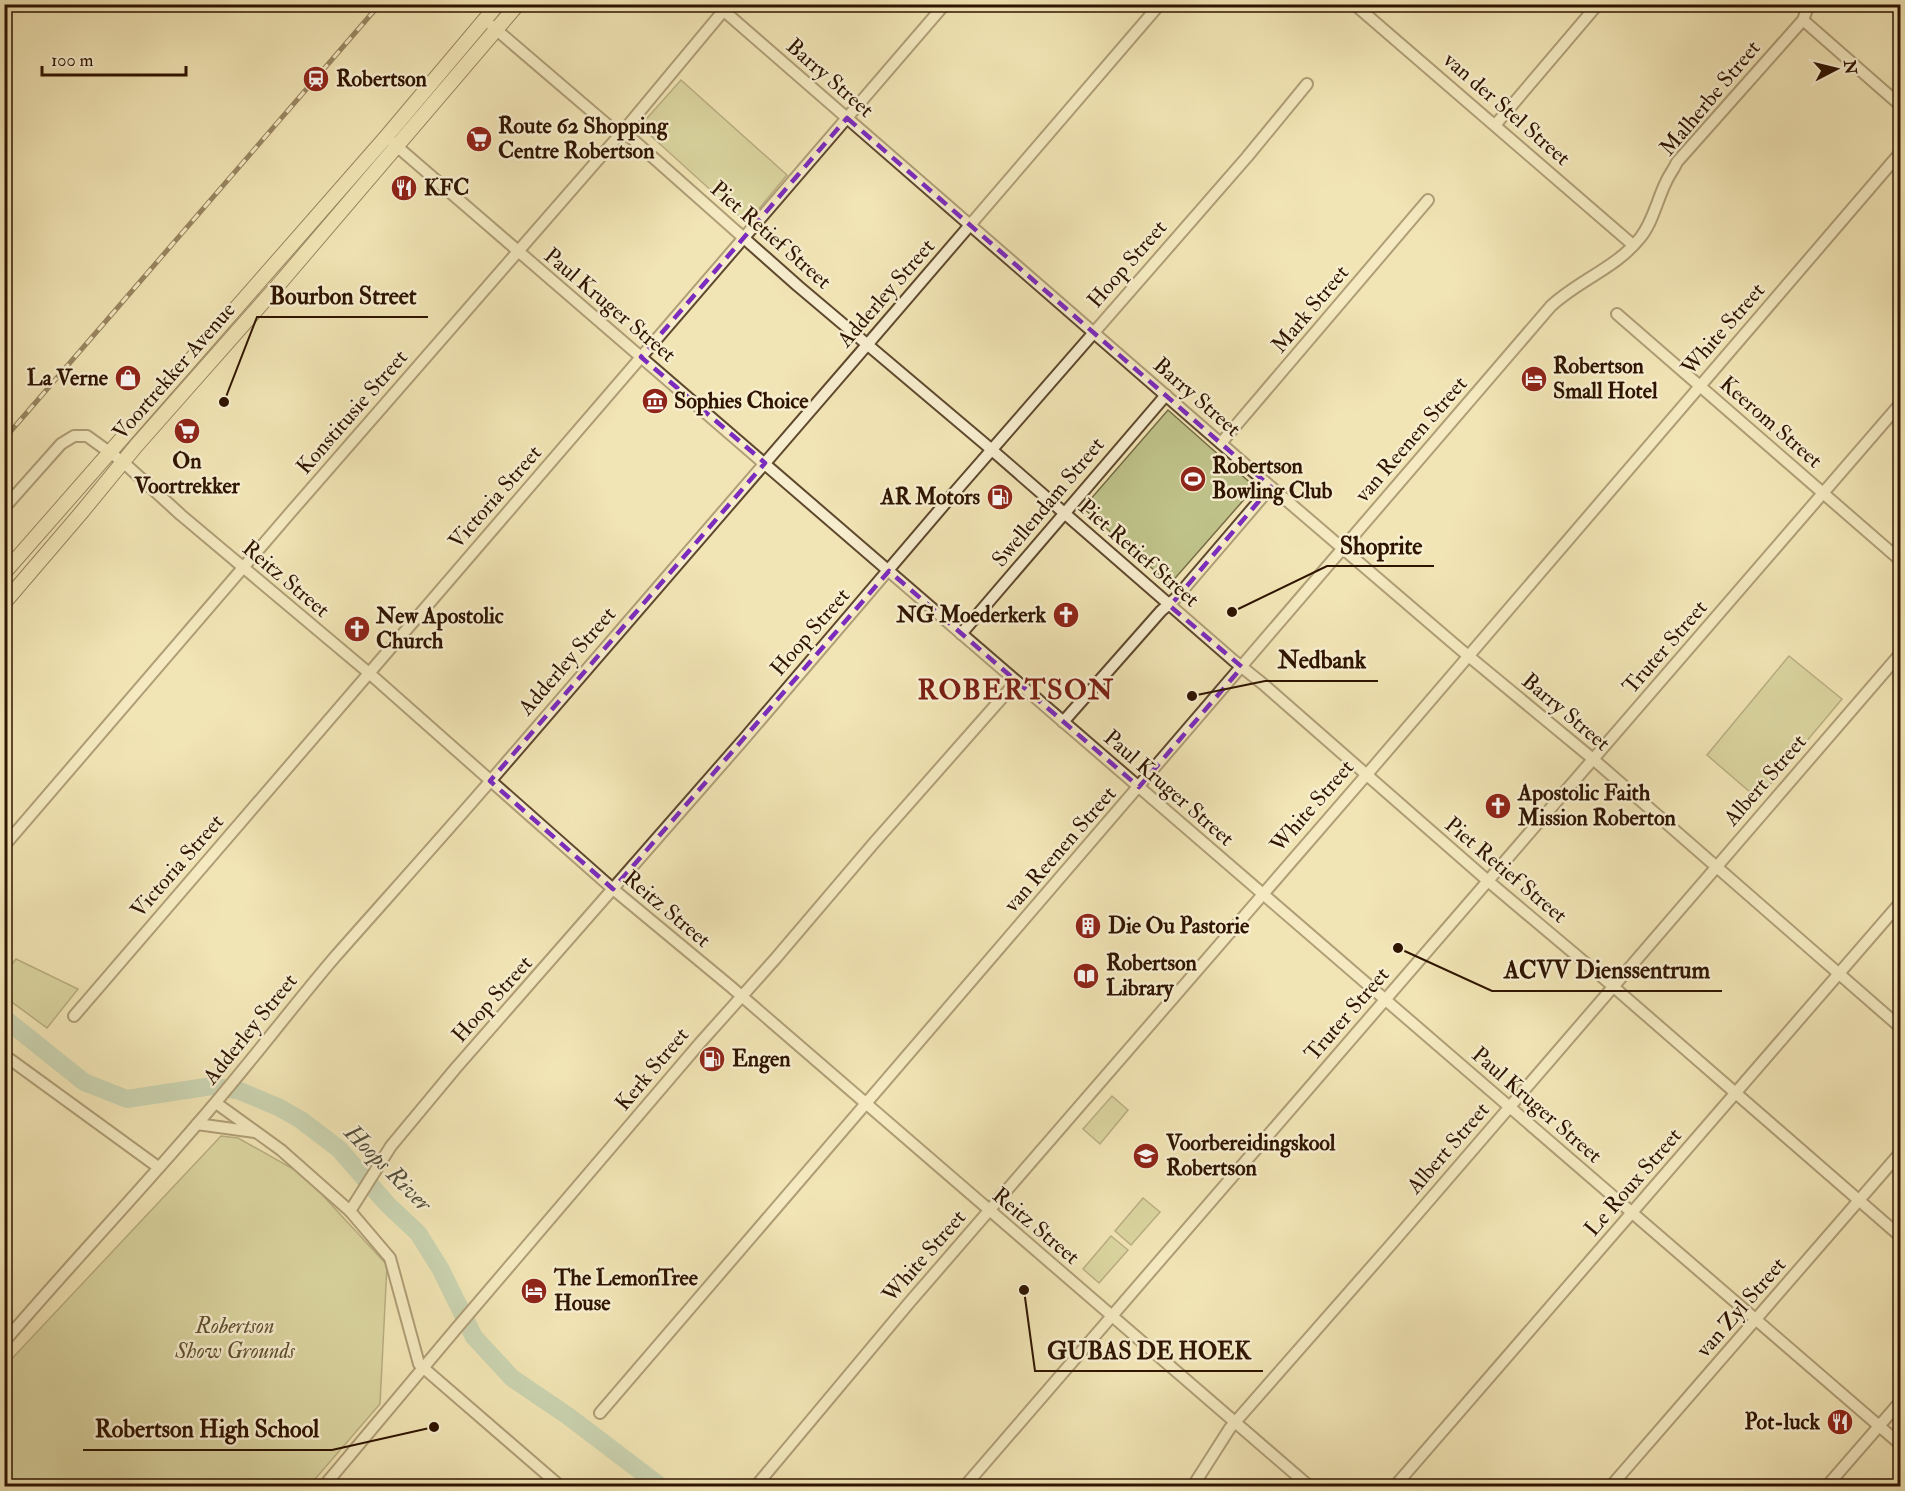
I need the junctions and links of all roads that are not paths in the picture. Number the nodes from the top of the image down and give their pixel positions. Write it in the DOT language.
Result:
graph roads {
  1 [pos="498,4"];
  2 [pos="518,4"];
  3 [pos="945,4"];
  4 [pos="1161,4"];
  5 [pos="1354,4"];
  6 [pos="1598,4"];
  7 [pos="723,7"];
  8 [pos="485,20"];
  9 [pos="497,30"];
  10 [pos="1307,84"];
  11 [pos="1900,105"];
  12 [pos="847,118"];
  13 [pos="1496,124"];
  14 [pos="621,132"];
  15 [pos="386,137"];
  16 [pos="397,147"];
  17 [pos="1900,153"];
  18 [pos="1428,200"];
  19 [pos="971,226"];
  20 [pos="744,238"];
  21 [pos="1633,245"];
  22 [pos="517,251"];
  23 [pos="1617,314"];
  24 [pos="1095,332"];
  25 [pos="867,344"];
  26 [pos="641,357"];
  27 [pos="1699,387"];
  28 [pos="1166,395"];
  29 [pos="1900,404"];
  30 [pos="1221,443"];
  31 [pos="992,451"];
  32 [pos="109,453"];
  33 [pos="123,462"];
  34 [pos="765,464"];
  35 [pos="1271,487"];
  36 [pos="1823,493"];
  37 [pos="4,508"];
  38 [pos="1063,513"];
  39 [pos="50,521"];
  40 [pos="64,534"];
  41 [pos="1343,548"];
  42 [pos="1900,560"];
  43 [pos="243,568"];
  44 [pos="888,570"];
  45 [pos="6,572"];
  46 [pos="22,583"];
  47 [pos="4,603"];
  48 [pos="1168,605"];
  49 [pos="961,634"];
  50 [pos="1900,654"];
  51 [pos="1468,655"];
  52 [pos="1242,667"];
  53 [pos="369,673"];
  54 [pos="1016,682"];
  55 [pos="1063,722"];
  56 [pos="1593,759"];
  57 [pos="1365,775"];
  58 [pos="490,781"];
  59 [pos="1139,787"];
  60 [pos="4,846"];
  61 [pos="1716,867"];
  62 [pos="1488,881"];
  63 [pos="613,889"];
  64 [pos="1262,894"];
  65 [pos="1900,903"];
  66 [pos="1839,974"];
  67 [pos="1612,987"];
  68 [pos="741,996"];
  69 [pos="1385,1000"];
  70 [pos="74,1016"];
  71 [pos="1900,1027"];
  72 [pos="4,1055"];
  73 [pos="1735,1093"];
  74 [pos="216,1103"];
  75 [pos="866,1104"];
  76 [pos="1510,1107"];
  77 [pos="197,1124"];
  78 [pos="255,1132"];
  79 [pos="1900,1153"];
  80 [pos="158,1167"];
  81 [pos="1860,1201"];
  82 [pos="350,1211"];
  83 [pos="989,1211"];
  84 [pos="1632,1212"];
  85 [pos="1900,1236"];
  86 [pos="1112,1316"];
  87 [pos="1756,1320"];
  88 [pos="4,1342"];
  89 [pos="424,1369"];
  90 [pos="1900,1402"];
  91 [pos="600,1413"];
  92 [pos="1236,1422"];
  93 [pos="1880,1426"];
  94 [pos="1900,1444"];
  95 [pos="324,1486"];
  96 [pos="560,1486"];
  97 [pos="756,1486"];
  98 [pos="965,1486"];
  99 [pos="1193,1486"];
  100 [pos="1309,1486"];
  101 [pos="1395,1486"];
  102 [pos="1611,1486"];
  103 [pos="1827,1486"];
  1 -- 8 [label="main road, Voortrekker Avenue"];
  2 -- 9 [label="main road, Voortrekker Avenue"];
  3 -- 12 [label="street, Victoria Street"];
  4 -- 19 [label="street, Adderley Street"];
  5 -- 13 [label="street, van der Stel Street"];
  6 -- 13 [label="street"];
  7 -- 12 [label="street, Barry Street"];
  7 -- 14 [label="street, Konstitusie Street"];
  8 -- 9 [label="street, Piet Retief Street"];
  8 -- 15 [label="main road, Voortrekker Avenue"];
  9 -- 14 [label="street, Piet Retief Street"];
  9 -- 16 [label="main road, Voortrekker Avenue"];
  10 -- 24 [label="street, Hoop Street"];
  11 -- 21 [label="street, Malherbe Street"];
  12 -- 19 [label="street, Barry Street"];
  12 -- 20 [label="street, Victoria Street"];
  13 -- 21 [label="street, van der Stel Street"];
  14 -- 20 [label="street, Piet Retief Street"];
  14 -- 22 [label="street, Konstitusie Street"];
  15 -- 16 [label="street, Paul Kruger Street"];
  15 -- 32 [label="main road, Voortrekker Avenue"];
  16 -- 22 [label="street, Paul Kruger Street"];
  16 -- 33 [label="main road, Voortrekker Avenue"];
  17 -- 27 [label="street, White Street"];
  18 -- 30 [label="street, Mark Street"];
  19 -- 24 [label="street, Barry Street"];
  19 -- 25 [label="street, Adderley Street"];
  20 -- 25 [label="street, Piet Retief Street"];
  20 -- 26 [label="street, Victoria Street"];
  21 -- 41 [label="street, van Reenen Street"];
  22 -- 26 [label="street, Paul Kruger Street"];
  22 -- 43 [label="street, Konstitusie Street"];
  23 -- 27 [label="street, Keerom Street"];
  24 -- 28 [label="street, Barry Street"];
  24 -- 31 [label="street, Hoop Street"];
  25 -- 31 [label="street, Piet Retief Street"];
  25 -- 34 [label="street, Adderley Street"];
  26 -- 34 [label="street, Paul Kruger Street"];
  26 -- 53 [label="street, Victoria Street"];
  27 -- 36 [label="street, Keerom Street"];
  27 -- 51 [label="street, White Street"];
  28 -- 30 [label="street, Barry Street"];
  28 -- 38 [label="street, Swellendam Street"];
  29 -- 36 [label="street, Truter Street"];
  30 -- 35 [label="street, Barry Street"];
  31 -- 38 [label="street, Piet Retief Street"];
  31 -- 44 [label="street, Hoop Street"];
  32 -- 33 [label="street, Reitz Street"];
  32 -- 37 [label="street, Reitz Street"];
  32 -- 39 [label="main road, Voortrekker Avenue"];
  33 -- 40 [label="main road, Voortrekker Avenue"];
  33 -- 43 [label="street, Reitz Street"];
  34 -- 44 [label="street, Paul Kruger Street"];
  34 -- 58 [label="street, Adderley Street"];
  35 -- 41 [label="street, Barry Street"];
  35 -- 48 [label="street"];
  36 -- 42 [label="street, Keerom Street"];
  36 -- 56 [label="street, Truter Street"];
  38 -- 48 [label="street, Piet Retief Street"];
  38 -- 49 [label="street, Swellendam Street"];
  39 -- 40 [label="main road"];
  39 -- 45 [label="main road, Voortrekker Avenue"];
  40 -- 46 [label="main road, Voortrekker Avenue"];
  41 -- 51 [label="street, Barry Street"];
  41 -- 52 [label="street, van Reenen Street"];
  43 -- 53 [label="street, Reitz Street"];
  43 -- 60 [label="street, Konstitusie Street"];
  44 -- 49 [label="street, Paul Kruger Street"];
  44 -- 63 [label="street, Hoop Street"];
  45 -- 46 [label="main road"];
  46 -- 47 [label="main road, Voortrekker Avenue"];
  48 -- 52 [label="street, Piet Retief Street"];
  48 -- 55 [label="street"];
  49 -- 54 [label="street, Paul Kruger Street"];
  50 -- 61 [label="street, Albert Street"];
  51 -- 56 [label="street, Barry Street"];
  51 -- 57 [label="street, White Street"];
  52 -- 57 [label="street, Piet Retief Street"];
  52 -- 59 [label="street, van Reenen Street"];
  53 -- 58 [label="street, Reitz Street"];
  53 -- 70 [label="street, Victoria Street"];
  54 -- 55 [label="street, Paul Kruger Street"];
  54 -- 68 [label="street, Kerk Street"];
  55 -- 59 [label="street, Paul Kruger Street"];
  56 -- 61 [label="street, Barry Street"];
  56 -- 62 [label="street, Truter Street"];
  57 -- 62 [label="street, Piet Retief Street"];
  57 -- 64 [label="street, White Street"];
  58 -- 63 [label="street, Reitz Street"];
  58 -- 74 [label="street, Adderley Street"];
  59 -- 64 [label="street, Paul Kruger Street"];
  59 -- 75 [label="street, van Reenen Street"];
  61 -- 66 [label="street, Barry Street"];
  61 -- 67 [label="street, Albert Street"];
  62 -- 67 [label="street, Piet Retief Street"];
  62 -- 69 [label="street, Truter Street"];
  63 -- 68 [label="street, Reitz Street"];
  63 -- 82 [label="street, Hoop Street"];
  64 -- 69 [label="street, Paul Kruger Street"];
  64 -- 83 [label="street, White Street"];
  65 -- 66 [label="street, Le Roux Street"];
  66 -- 71 [label="street, Barry Street"];
  66 -- 73 [label="street, Le Roux Street"];
  67 -- 73 [label="street, Piet Retief Street"];
  67 -- 76 [label="street, Albert Street"];
  68 -- 75 [label="street, Reitz Street"];
  68 -- 89 [label="street, Kerk Street"];
  69 -- 76 [label="street, Paul Kruger Street"];
  69 -- 86 [label="street, Truter Street"];
  72 -- 80 [label="street"];
  73 -- 81 [label="street, Piet Retief Street"];
  73 -- 84 [label="street, Le Roux Street"];
  74 -- 77 [label="street, Adderley Street"];
  74 -- 78 [label="street"];
  75 -- 83 [label="street, Reitz Street"];
  75 -- 91 [label="street, van Reenen Street"];
  76 -- 84 [label="street, Paul Kruger Street"];
  76 -- 92 [label="street, Albert Street"];
  77 -- 78 [label="street"];
  77 -- 80 [label="street, Adderley Street"];
  78 -- 82 [label="street"];
  79 -- 81 [label="street, van Zyl Street"];
  80 -- 88 [label="street, Adderley Street"];
  81 -- 85 [label="street, Piet Retief Street"];
  81 -- 87 [label="street, van Zyl Street"];
  82 -- 89 [label="street"];
  83 -- 86 [label="street, Reitz Street"];
  83 -- 97 [label="street, White Street"];
  84 -- 87 [label="street, Paul Kruger Street"];
  84 -- 101 [label="street, Le Roux Street"];
  86 -- 92 [label="street, Reitz Street"];
  86 -- 98 [label="street, Truter Street"];
  87 -- 93 [label="street, Paul Kruger Street"];
  87 -- 102 [label="street, van Zyl Street"];
  89 -- 95 [label="street, Kerk Street"];
  89 -- 96 [label="street"];
  90 -- 93 [label="street"];
  92 -- 99 [label="street, Albert Street"];
  92 -- 100 [label="street, Reitz Street"];
  93 -- 94 [label="street, Paul Kruger Street"];
  93 -- 103 [label="street"];
}
